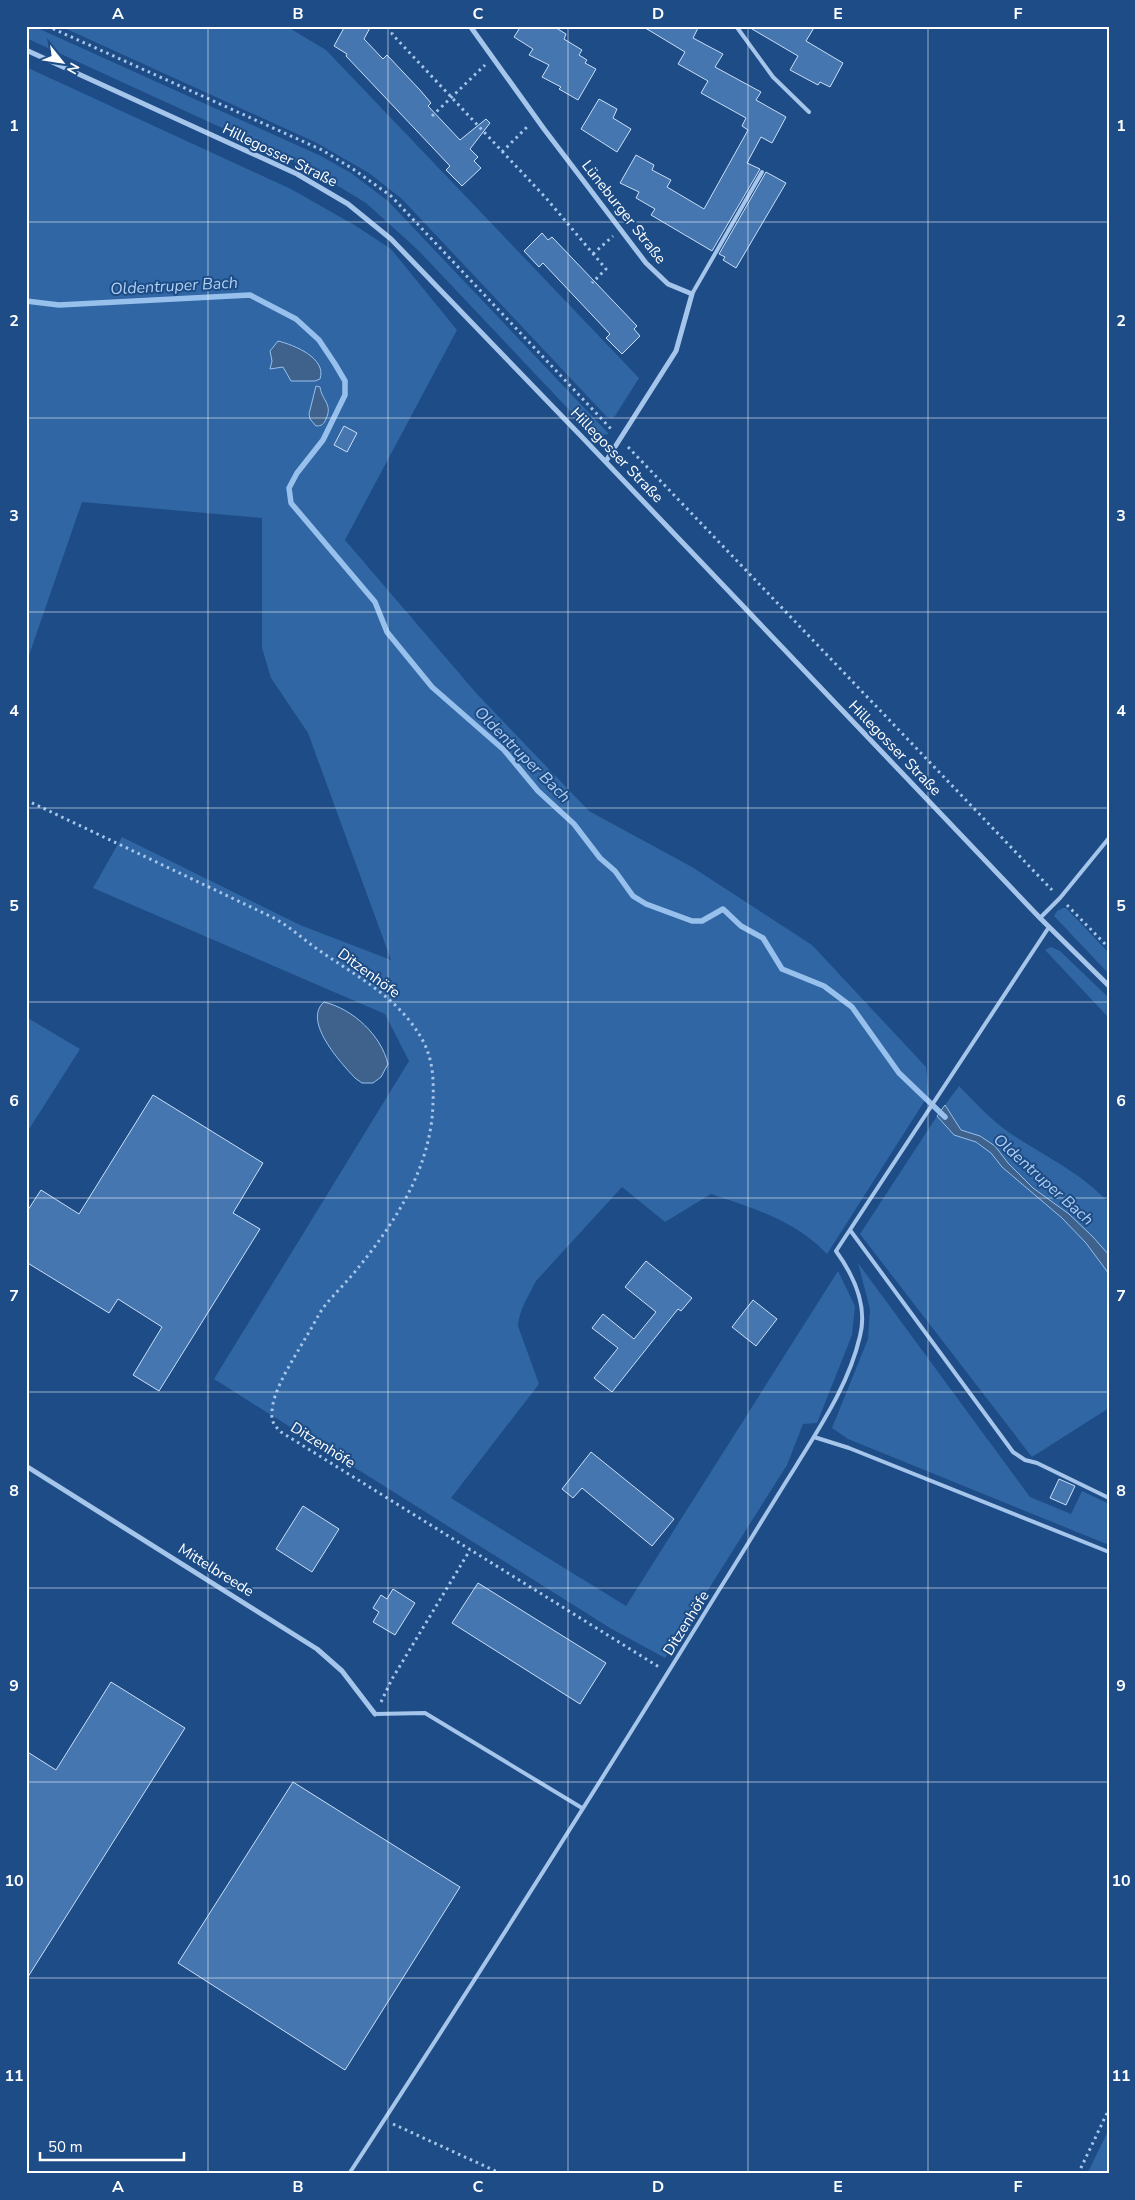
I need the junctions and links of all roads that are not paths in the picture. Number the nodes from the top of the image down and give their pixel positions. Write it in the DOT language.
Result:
graph roads {
  1 [pos="470,26"];
  2 [pos="736,26"];
  3 [pos="26,50"];
  4 [pos="809,112"];
  5 [pos="762,172"];
  6 [pos="692,294"];
  7 [pos="606,462"];
  8 [pos="1109,838"];
  9 [pos="1040,918"];
  10 [pos="1049,927"];
  11 [pos="1109,986"];
  12 [pos="850,1230"];
  13 [pos="814,1437"];
  14 [pos="26,1466"];
  15 [pos="1109,1498"];
  16 [pos="1109,1552"];
  17 [pos="375,1714"];
  18 [pos="582,1808"];
  19 [pos="349,2174"];
  1 -- 6 [label="street, Lüneburger Straße"];
  2 -- 4 [label="lane"];
  3 -- 7 [label="street, Hillegosser Straße"];
  5 -- 6 [label="lane"];
  6 -- 7 [label="street"];
  7 -- 9 [label="street, Hillegosser Straße"];
  8 -- 9 [label="lane"];
  9 -- 10 [label="street, Hillegosser Straße"];
  10 -- 11 [label="street, Hillegosser Straße"];
  10 -- 12 [label="lane"];
  12 -- 13 [label="lane, Ditzenhöfe"];
  12 -- 15 [label="lane"];
  13 -- 16 [label="lane"];
  13 -- 18 [label="lane, Ditzenhöfe"];
  14 -- 17 [label="street, Mittelbreede"];
  17 -- 18 [label="lane"];
  18 -- 19 [label="lane"];
}
